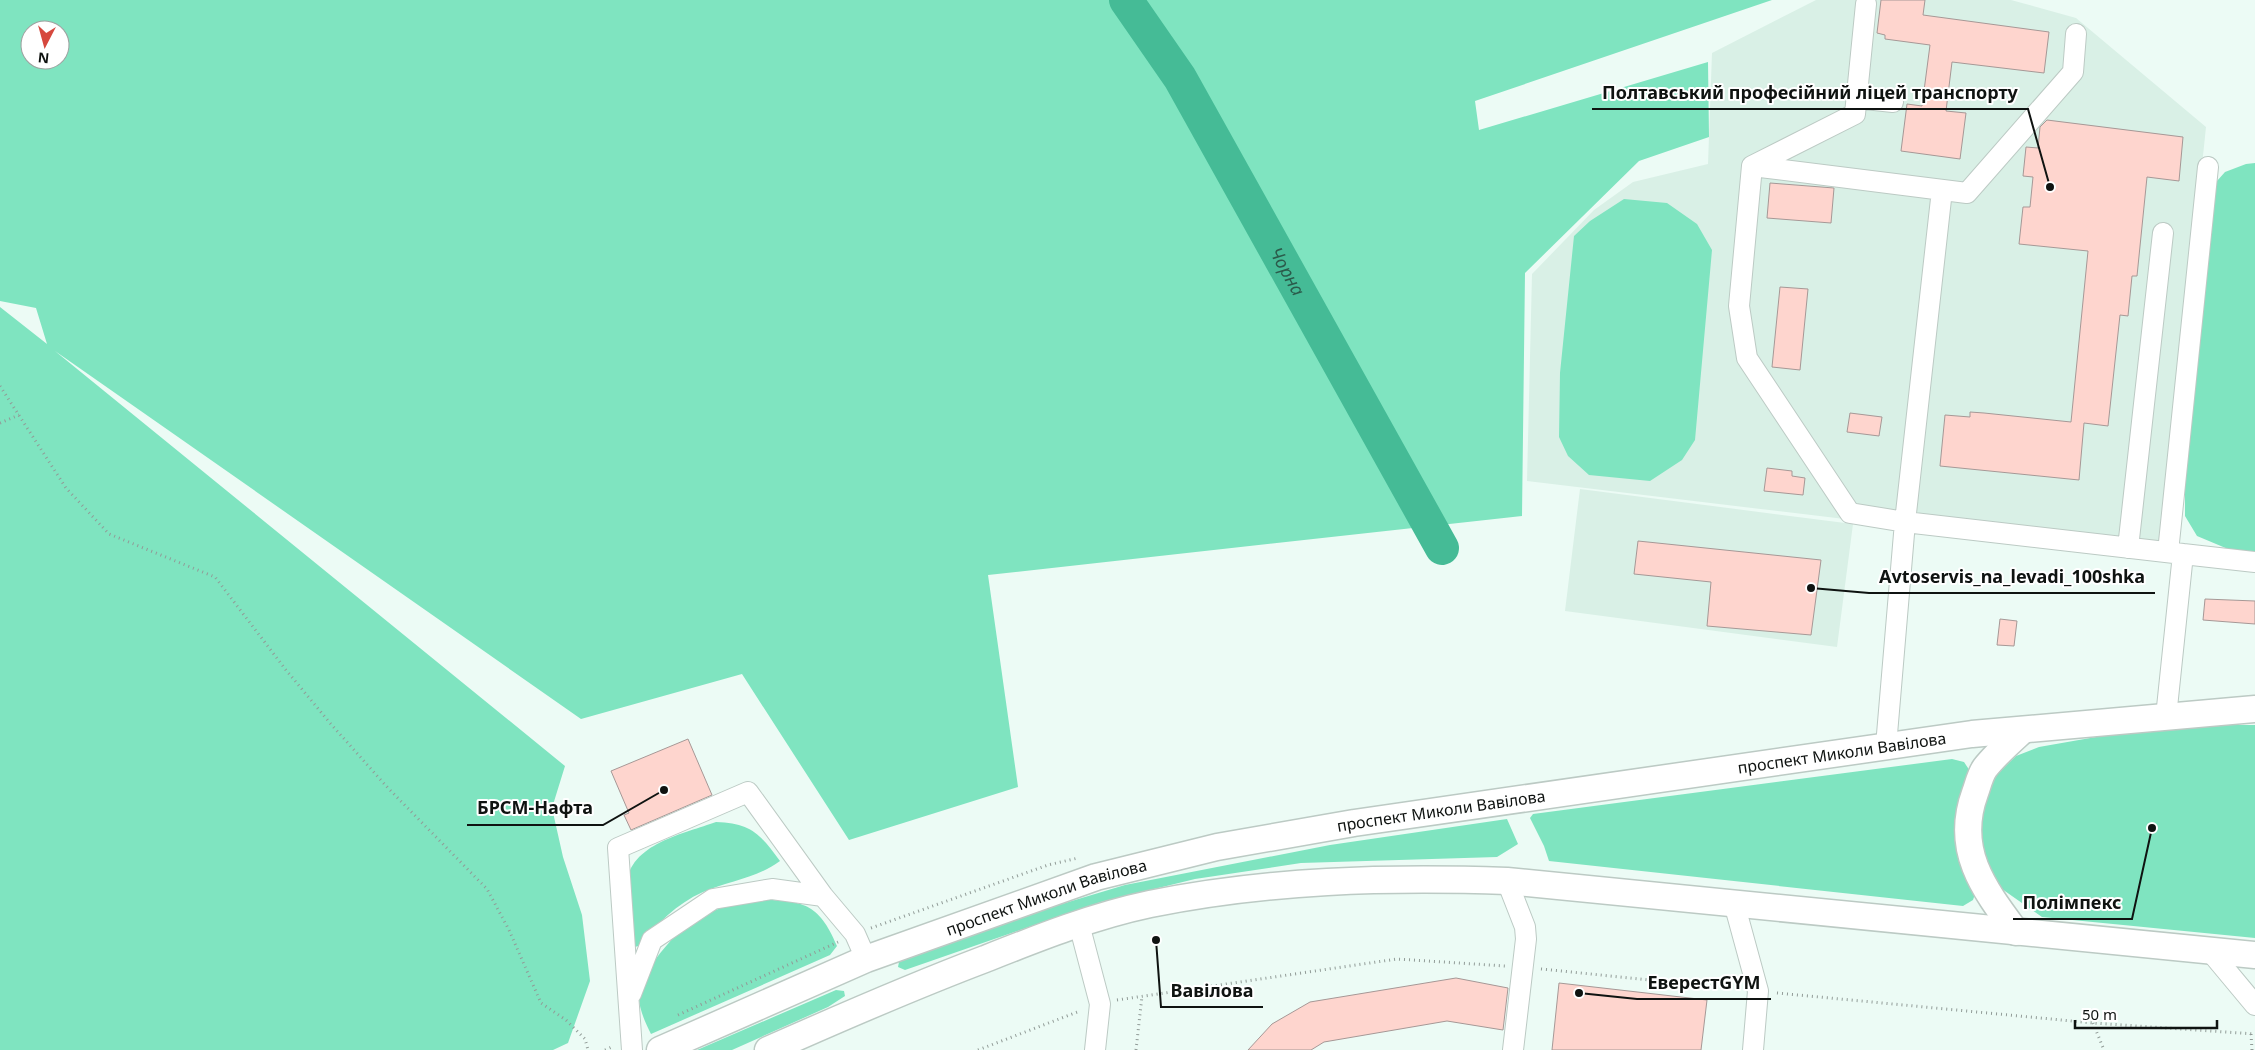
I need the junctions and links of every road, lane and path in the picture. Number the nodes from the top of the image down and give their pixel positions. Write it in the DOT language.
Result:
graph roads {
  1 [pos="1866,4"];
  2 [pos="2076,34"];
  3 [pos="1856,98"];
  4 [pos="1893,102"];
  5 [pos="1752,166"];
  6 [pos="2208,166"];
  7 [pos="1942,190"];
  8 [pos="2163,233"];
  9 [pos="0,386"];
  10 [pos="19,415"];
  11 [pos="0,423"];
  12 [pos="1905,522"];
  13 [pos="2128,548"];
  14 [pos="2175,553"];
  15 [pos="2255,562"];
  16 [pos="2255,709"];
  17 [pos="2166,717"];
  18 [pos="2023,730"];
  19 [pos="1886,746"];
  20 [pos="1507,880"];
  21 [pos="823,896"];
  22 [pos="1734,903"];
  23 [pos="1079,924"];
  24 [pos="2016,932"];
  25 [pos="2210,951"];
  26 [pos="2255,955"];
  27 [pos="866,959"];
  28 [pos="1525,967"];
  29 [pos="1758,991"];
  30 [pos="1142,996"];
  31 [pos="883,998"];
  32 [pos="628,1000"];
  33 [pos="1100,1004"];
  34 [pos="2255,1005"];
  35 [pos="2093,1023"];
  36 [pos="2253,1034"];
  37 [pos="588,1050"];
  38 [pos="632,1050"];
  39 [pos="660,1050"];
  40 [pos="768,1050"];
  41 [pos="978,1050"];
  42 [pos="1095,1050"];
  43 [pos="1136,1050"];
  44 [pos="1513,1050"];
  45 [pos="1753,1050"];
  46 [pos="2104,1050"];
  47 [pos="2252,1050"];
  1 -- 3 [label="street"];
  2 -- 7 [label="street"];
  3 -- 4 [label="street"];
  3 -- 5 [label="street"];
  5 -- 7 [label="street"];
  5 -- 12 [label="street"];
  6 -- 14 [label="street"];
  7 -- 12 [label="street"];
  8 -- 13 [label="street"];
  9 -- 10 [label="path"];
  10 -- 11 [label="path"];
  10 -- 37 [label="path"];
  12 -- 13 [label="street"];
  12 -- 19 [label="street"];
  13 -- 14 [label="street"];
  14 -- 15 [label="street"];
  14 -- 17 [label="street"];
  16 -- 17 [label="main road, проспект Миколи Вавілова"];
  17 -- 18 [label="main road, проспект Миколи Вавілова"];
  18 -- 19 [label="main road, проспект Миколи Вавілова"];
  18 -- 24 [label="main road"];
  19 -- 27 [label="main road, проспект Миколи Вавілова"];
  20 -- 22 [label="main road"];
  20 -- 23 [label="main road"];
  20 -- 28 [label="street"];
  21 -- 27 [label="street"];
  21 -- 32 [label="street"];
  21 -- 32 [label="street"];
  22 -- 24 [label="main road"];
  22 -- 29 [label="street"];
  23 -- 31 [label="main road"];
  23 -- 33 [label="street"];
  24 -- 25 [label="main road"];
  25 -- 26 [label="main road"];
  25 -- 34 [label="street"];
  27 -- 31 [label="main road"];
  27 -- 39 [label="main road, проспект Миколи Вавілова"];
  28 -- 29 [label="path"];
  28 -- 30 [label="path"];
  28 -- 44 [label="street"];
  29 -- 35 [label="path"];
  29 -- 45 [label="street"];
  30 -- 33 [label="path"];
  30 -- 43 [label="path"];
  31 -- 40 [label="main road"];
  32 -- 38 [label="street"];
  33 -- 41 [label="path"];
  33 -- 42 [label="street"];
  35 -- 36 [label="path"];
  35 -- 46 [label="path"];
  36 -- 47 [label="path"];
}
